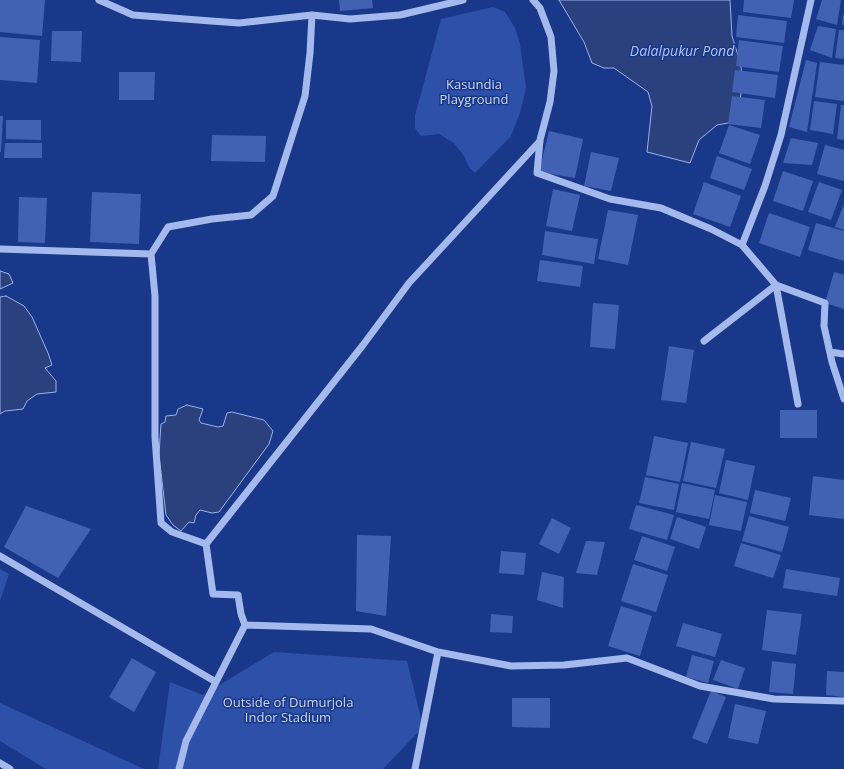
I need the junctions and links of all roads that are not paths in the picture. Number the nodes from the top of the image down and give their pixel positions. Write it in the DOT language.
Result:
graph roads {
  1 [pos="99,0"];
  2 [pos="463,0"];
  3 [pos="533,0"];
  4 [pos="811,0"];
  5 [pos="312,15"];
  6 [pos="540,140"];
  7 [pos="742,245"];
  8 [pos="0,249"];
  9 [pos="150,254"];
  10 [pos="776,285"];
  11 [pos="704,341"];
  12 [pos="830,352"];
  13 [pos="844,354"];
  14 [pos="844,398"];
  15 [pos="798,404"];
  16 [pos="206,544"];
  17 [pos="0,556"];
  18 [pos="244,625"];
  19 [pos="438,652"];
  20 [pos="216,682"];
  21 [pos="844,701"];
  22 [pos="0,763"];
  23 [pos="10,769"];
  24 [pos="179,769"];
  25 [pos="415,769"];
  1 -- 5 [label="street"];
  2 -- 5 [label="street"];
  3 -- 6 [label="street"];
  4 -- 7 [label="street"];
  5 -- 9 [label="street"];
  6 -- 7 [label="street"];
  6 -- 16 [label="street"];
  7 -- 10 [label="street"];
  8 -- 9 [label="street"];
  9 -- 16 [label="street"];
  10 -- 11 [label="street"];
  10 -- 12 [label="street"];
  10 -- 15 [label="street"];
  12 -- 13 [label="street"];
  12 -- 14 [label="street"];
  16 -- 18 [label="street"];
  17 -- 20 [label="street"];
  18 -- 19 [label="street"];
  18 -- 20 [label="street"];
  19 -- 21 [label="street"];
  19 -- 25 [label="street"];
  20 -- 24 [label="street"];
  22 -- 23 [label="street"];
}
